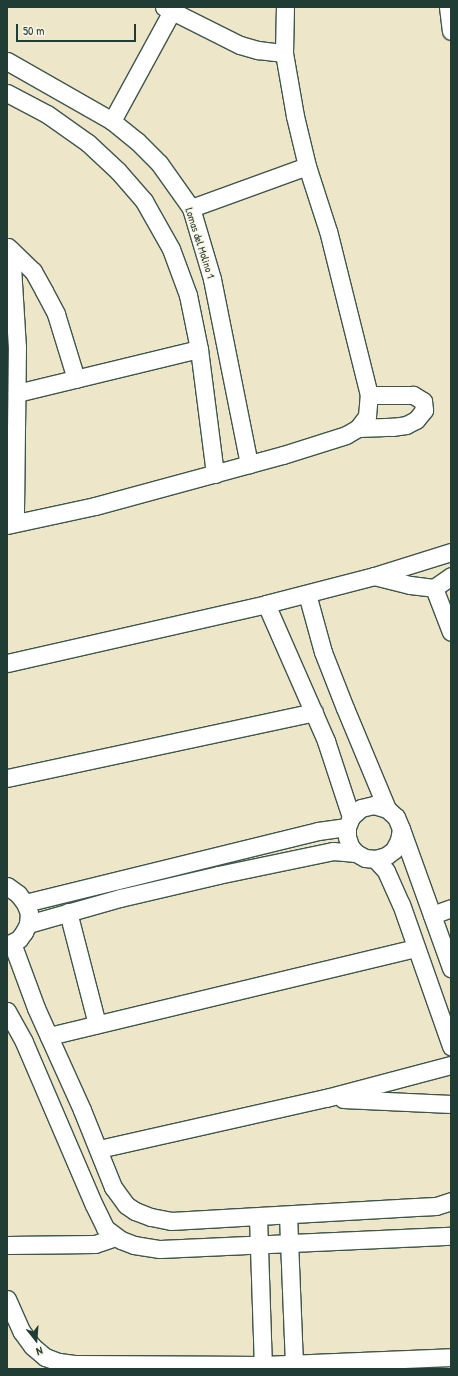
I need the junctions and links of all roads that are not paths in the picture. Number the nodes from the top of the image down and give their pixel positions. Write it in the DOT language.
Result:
graph roads {
  1 [pos="285,7"];
  2 [pos="448,7"];
  3 [pos="168,9"];
  4 [pos="451,31"];
  5 [pos="284,53"];
  6 [pos="7,61"];
  7 [pos="7,93"];
  8 [pos="112,121"];
  9 [pos="307,166"];
  10 [pos="191,208"];
  11 [pos="9,248"];
  12 [pos="198,349"];
  13 [pos="76,379"];
  14 [pos="17,393"];
  15 [pos="368,395"];
  16 [pos="358,428"];
  17 [pos="249,464"];
  18 [pos="215,474"];
  19 [pos="11,524"];
  20 [pos="451,552"];
  21 [pos="374,576"];
  22 [pos="451,576"];
  23 [pos="434,588"];
  24 [pos="307,594"];
  25 [pos="266,604"];
  26 [pos="451,632"];
  27 [pos="7,663"];
  28 [pos="314,712"];
  29 [pos="7,778"];
  30 [pos="387,809"];
  31 [pos="349,822"];
  32 [pos="400,829"];
  33 [pos="356,853"];
  34 [pos="375,859"];
  35 [pos="7,886"];
  36 [pos="25,903"];
  37 [pos="451,908"];
  38 [pos="68,912"];
  39 [pos="432,915"];
  40 [pos="28,924"];
  41 [pos="9,944"];
  42 [pos="416,948"];
  43 [pos="451,968"];
  44 [pos="7,1011"];
  45 [pos="97,1024"];
  46 [pos="49,1036"];
  47 [pos="451,1046"];
  48 [pos="451,1065"];
  49 [pos="326,1098"];
  50 [pos="451,1104"];
  51 [pos="99,1150"];
  52 [pos="107,1174"];
  53 [pos="83,1183"];
  54 [pos="451,1201"];
  55 [pos="288,1215"];
  56 [pos="258,1217"];
  57 [pos="451,1236"];
  58 [pos="115,1237"];
  59 [pos="289,1243"];
  60 [pos="259,1244"];
  61 [pos="7,1245"];
  62 [pos="7,1299"];
  63 [pos="451,1357"];
  64 [pos="294,1364"];
  65 [pos="263,1365"];
  1 -- 5 [label="street"];
  2 -- 4 [label="street"];
  3 -- 5 [label="street"];
  3 -- 8 [label="street"];
  5 -- 9 [label="street"];
  6 -- 8 [label="street, Lomas del Molino 1"];
  7 -- 12 [label="street"];
  8 -- 10 [label="street, Lomas del Molino 1"];
  9 -- 10 [label="street"];
  9 -- 15 [label="street"];
  10 -- 17 [label="street, Lomas del Molino 1"];
  11 -- 13 [label="street"];
  11 -- 14 [label="street"];
  12 -- 13 [label="street"];
  12 -- 18 [label="street"];
  13 -- 14 [label="street"];
  14 -- 19 [label="street"];
  15 -- 16 [label="street"];
  15 -- 16 [label="street"];
  16 -- 17 [label="street"];
  17 -- 18 [label="street"];
  18 -- 19 [label="street"];
  20 -- 21 [label="street"];
  21 -- 23 [label="street"];
  21 -- 24 [label="street"];
  22 -- 23 [label="street"];
  23 -- 26 [label="street"];
  24 -- 25 [label="street"];
  24 -- 30 [label="street"];
  25 -- 27 [label="street"];
  25 -- 28 [label="street"];
  28 -- 29 [label="street"];
  28 -- 31 [label="street"];
  30 -- 31 [label="street"];
  30 -- 32 [label="street"];
  31 -- 33 [label="street"];
  31 -- 36 [label="street"];
  32 -- 34 [label="street"];
  32 -- 39 [label="street"];
  33 -- 34 [label="street"];
  33 -- 38 [label="street"];
  34 -- 42 [label="street"];
  35 -- 36 [label="street"];
  36 -- 40 [label="street"];
  37 -- 39 [label="street"];
  38 -- 40 [label="street"];
  38 -- 45 [label="street"];
  39 -- 43 [label="street"];
  40 -- 41 [label="street"];
  41 -- 46 [label="street"];
  42 -- 45 [label="street"];
  42 -- 47 [label="street"];
  44 -- 53 [label="street"];
  45 -- 46 [label="street"];
  46 -- 51 [label="street"];
  48 -- 49 [label="street"];
  49 -- 50 [label="street"];
  49 -- 51 [label="street"];
  51 -- 52 [label="street"];
  52 -- 53 [label="street"];
  52 -- 56 [label="street"];
  53 -- 58 [label="street"];
  54 -- 55 [label="street"];
  55 -- 56 [label="street"];
  55 -- 59 [label="street"];
  56 -- 60 [label="street"];
  57 -- 59 [label="street"];
  58 -- 60 [label="street"];
  58 -- 61 [label="street"];
  59 -- 60 [label="street"];
  59 -- 64 [label="street"];
  60 -- 65 [label="street"];
  62 -- 65 [label="street"];
  63 -- 64 [label="street"];
  64 -- 65 [label="street"];
}
